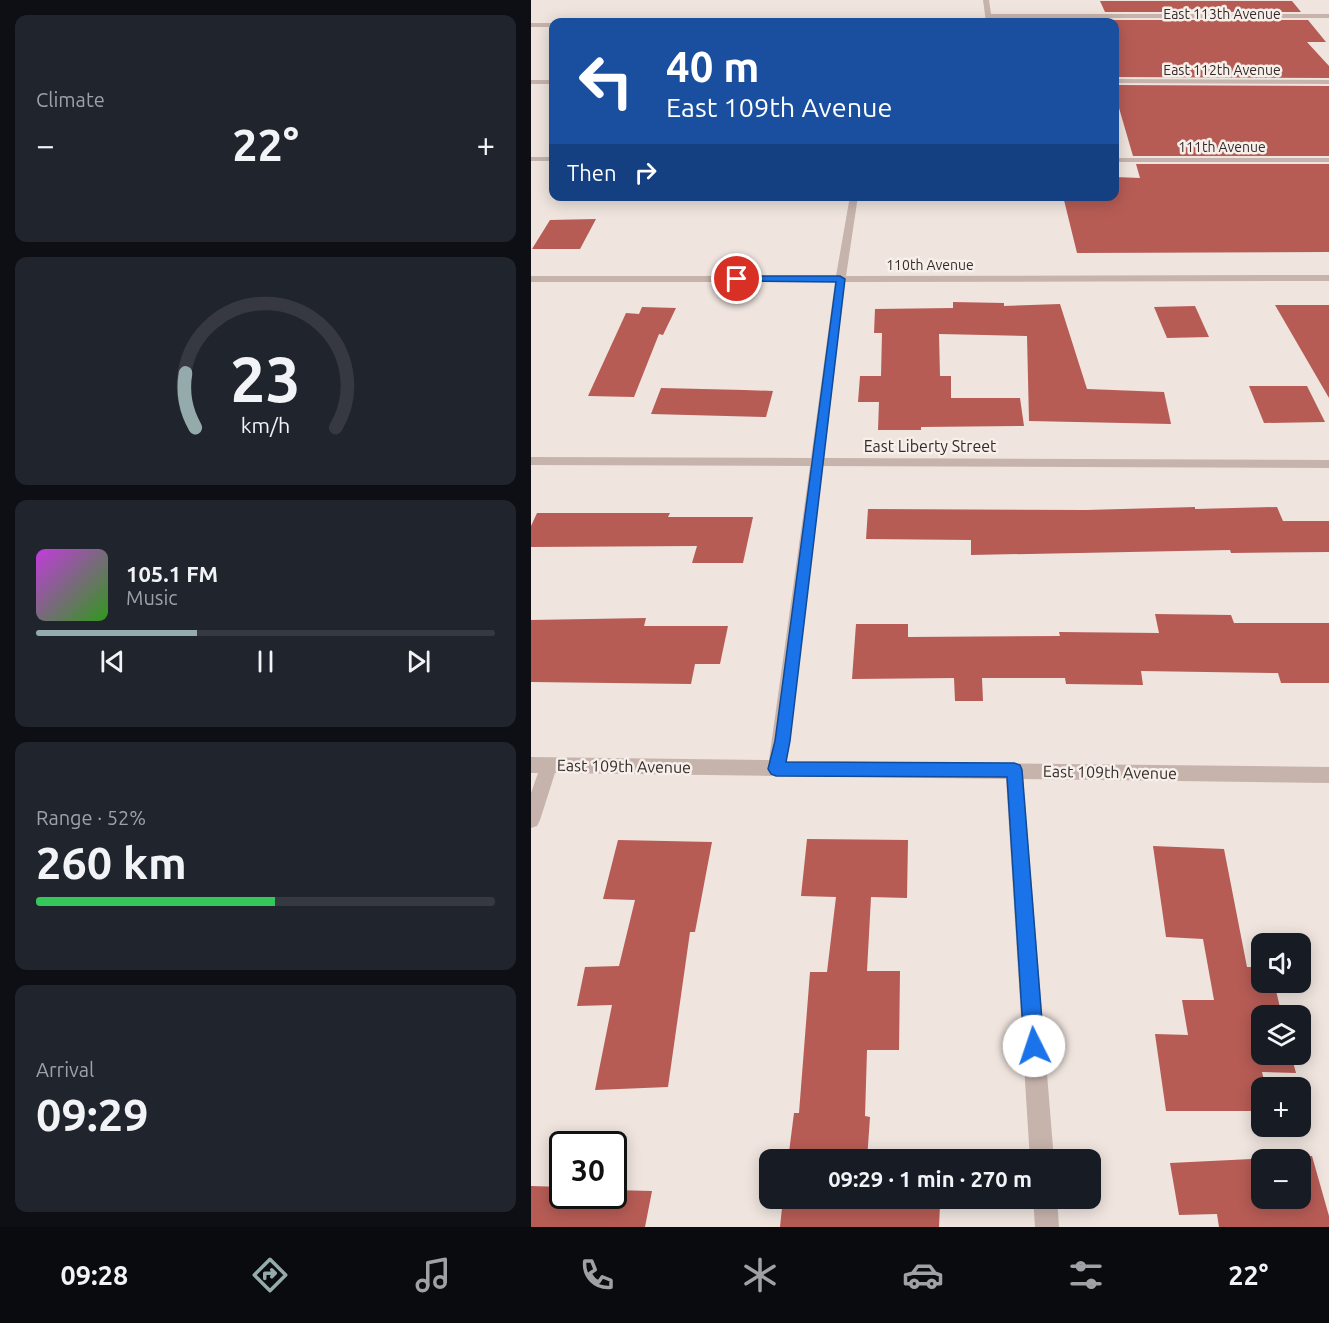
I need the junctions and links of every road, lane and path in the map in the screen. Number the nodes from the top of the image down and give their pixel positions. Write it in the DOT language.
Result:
graph roads {
  1 [pos="985,0"];
  2 [pos="1329,16"];
  3 [pos="988,18"];
  4 [pos="1119,18"];
  5 [pos="531,25"];
  6 [pos="549,25"];
  7 [pos="531,81"];
  8 [pos="1119,81"];
  9 [pos="549,82"];
  10 [pos="1329,82"];
  11 [pos="531,159"];
  12 [pos="549,159"];
  13 [pos="1119,160"];
  14 [pos="1329,160"];
  15 [pos="853,201"];
  16 [pos="1329,278"];
  17 [pos="531,279"];
  18 [pos="840,279"];
  19 [pos="531,461"];
  20 [pos="818,462"];
  21 [pos="1329,464"];
  22 [pos="540,765"];
  23 [pos="776,769"];
  24 [pos="1014,770"];
  25 [pos="1329,775"];
  26 [pos="531,820"];
  27 [pos="1041,1149"];
  28 [pos="1046,1209"];
  29 [pos="1047,1227"];
  1 -- 3 [label="street"];
  2 -- 4 [label="street"];
  5 -- 6 [label="street"];
  7 -- 9 [label="street"];
  8 -- 10 [label="street, East 112th Avenue"];
  11 -- 12 [label="street"];
  13 -- 14 [label="street, 111th Avenue"];
  15 -- 18 [label="street"];
  16 -- 18 [label="street, 110th Avenue"];
  17 -- 18 [label="street, 110th Avenue"];
  18 -- 20 [label="street"];
  19 -- 20 [label="street, East Liberty Street"];
  20 -- 21 [label="street, East Liberty Street"];
  20 -- 23 [label="street"];
  22 -- 23 [label="street, East 109th Avenue"];
  22 -- 26 [label="street"];
  23 -- 24 [label="street, East 109th Avenue"];
  24 -- 25 [label="street, East 109th Avenue"];
  24 -- 27 [label="street"];
  28 -- 29 [label="street"];
}
